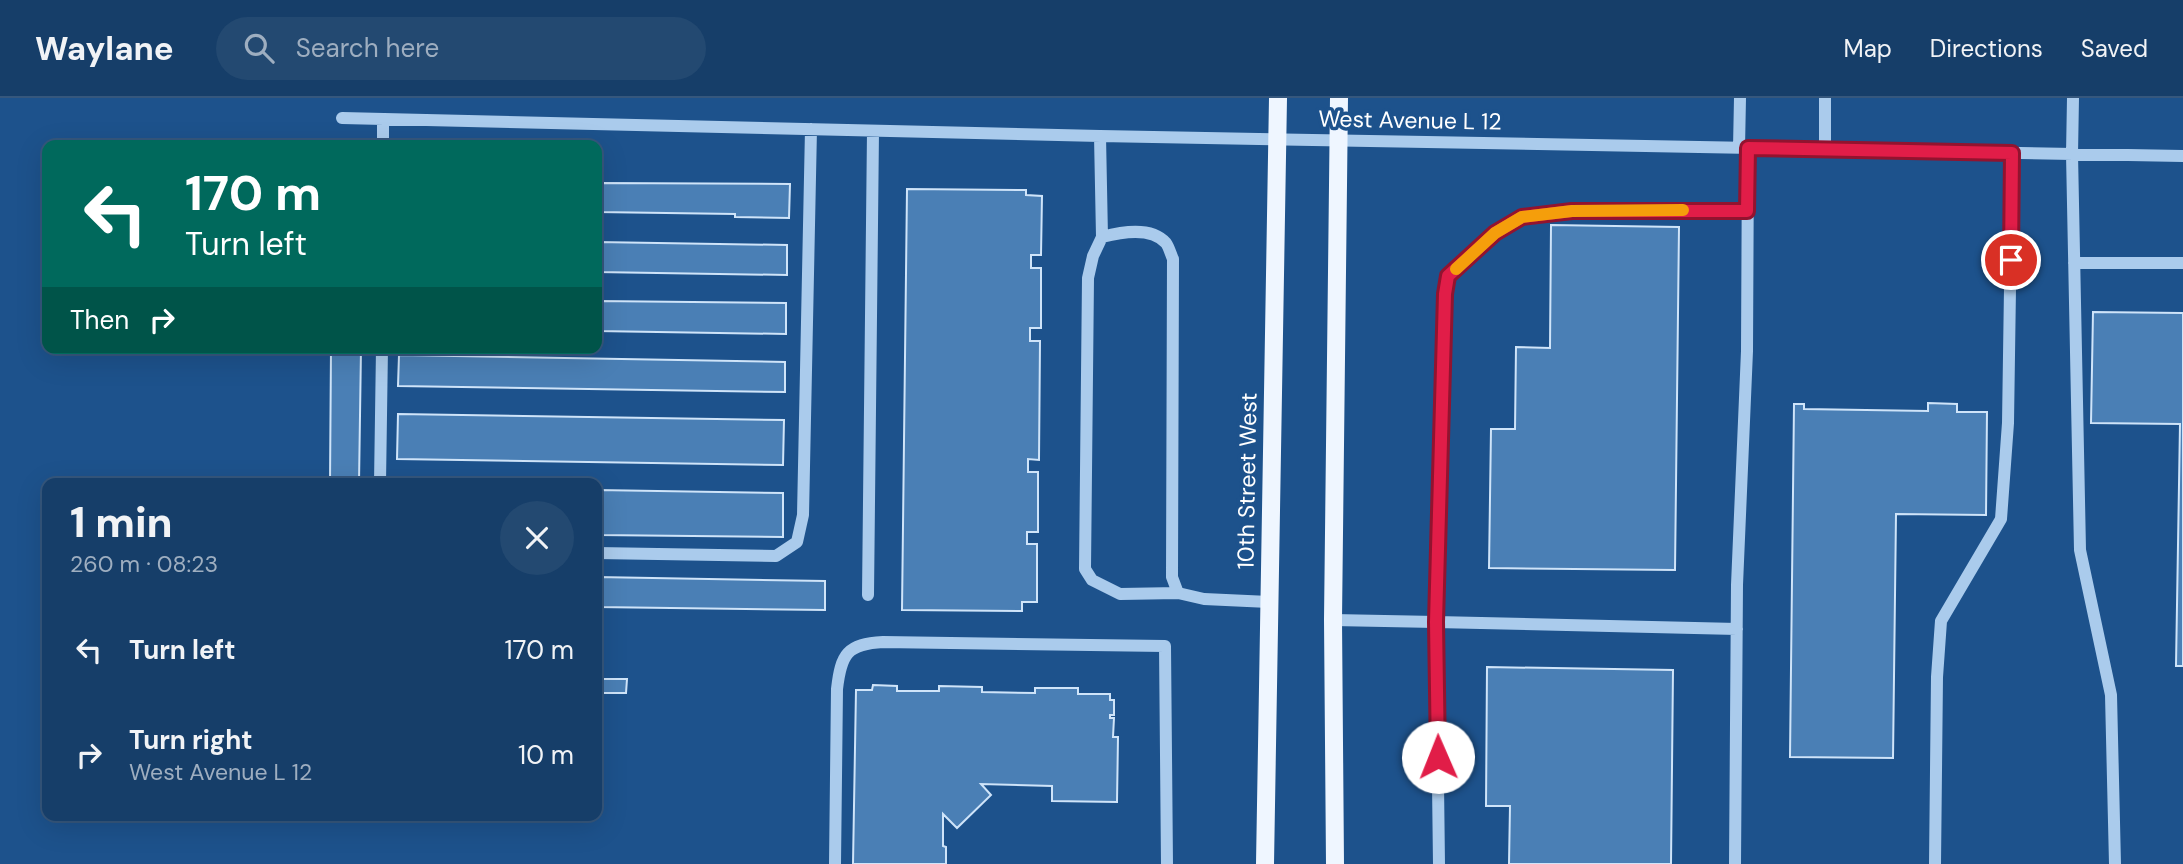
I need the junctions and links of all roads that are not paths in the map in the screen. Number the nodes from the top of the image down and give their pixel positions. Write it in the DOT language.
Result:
graph roads {
  1 [pos="1278,98"];
  2 [pos="1339,98"];
  3 [pos="1740,98"];
  4 [pos="1825,98"];
  5 [pos="2073,98"];
  6 [pos="342,118"];
  7 [pos="383,120"];
  8 [pos="811,129"];
  9 [pos="873,131"];
  10 [pos="1100,136"];
  11 [pos="1277,138"];
  12 [pos="1338,139"];
  13 [pos="383,140"];
  14 [pos="1744,148"];
  15 [pos="1825,149"];
  16 [pos="2012,153"];
  17 [pos="2071,154"];
  18 [pos="2183,156"];
  19 [pos="1747,211"];
  20 [pos="1102,237"];
  21 [pos="2074,263"];
  22 [pos="2183,264"];
  23 [pos="382,354"];
  24 [pos="380,478"];
  25 [pos="602,553"];
  26 [pos="1178,593"];
  27 [pos="868,595"];
  28 [pos="1269,602"];
  29 [pos="1334,620"];
  30 [pos="1436,622"];
  31 [pos="1737,629"];
  32 [pos="835,864"];
  33 [pos="1167,864"];
  34 [pos="1265,864"];
  35 [pos="1335,864"];
  36 [pos="1439,864"];
  37 [pos="1735,864"];
  38 [pos="1935,864"];
  39 [pos="2115,864"];
  1 -- 11 [label="main road, 10th Street West"];
  2 -- 12 [label="main road"];
  3 -- 14 [label="street"];
  4 -- 15 [label="street"];
  5 -- 17 [label="street"];
  6 -- 7 [label="street, West Avenue L 12"];
  7 -- 8 [label="street, West Avenue L 12"];
  7 -- 13 [label="street"];
  8 -- 9 [label="street, West Avenue L 12"];
  8 -- 25 [label="street"];
  9 -- 10 [label="street, West Avenue L 12"];
  9 -- 27 [label="street"];
  10 -- 11 [label="street, West Avenue L 12"];
  10 -- 20 [label="street"];
  11 -- 12 [label="street, West Avenue L 12"];
  11 -- 28 [label="main road, 10th Street West"];
  12 -- 14 [label="street, West Avenue L 12"];
  12 -- 29 [label="main road"];
  14 -- 15 [label="street, West Avenue L 12"];
  14 -- 19 [label="street"];
  15 -- 16 [label="street, West Avenue L 12"];
  16 -- 17 [label="street, West Avenue L 12"];
  16 -- 38 [label="street"];
  17 -- 18 [label="street, West Avenue L 12"];
  17 -- 21 [label="street"];
  19 -- 30 [label="street"];
  19 -- 31 [label="street"];
  20 -- 26 [label="street"];
  20 -- 26 [label="street"];
  21 -- 22 [label="street"];
  21 -- 39 [label="street"];
  23 -- 24 [label="street"];
  26 -- 28 [label="street"];
  28 -- 34 [label="main road, 10th Street West"];
  29 -- 30 [label="street"];
  29 -- 35 [label="main road"];
  30 -- 31 [label="street"];
  30 -- 36 [label="street"];
  31 -- 37 [label="street"];
  32 -- 33 [label="street"];
}
